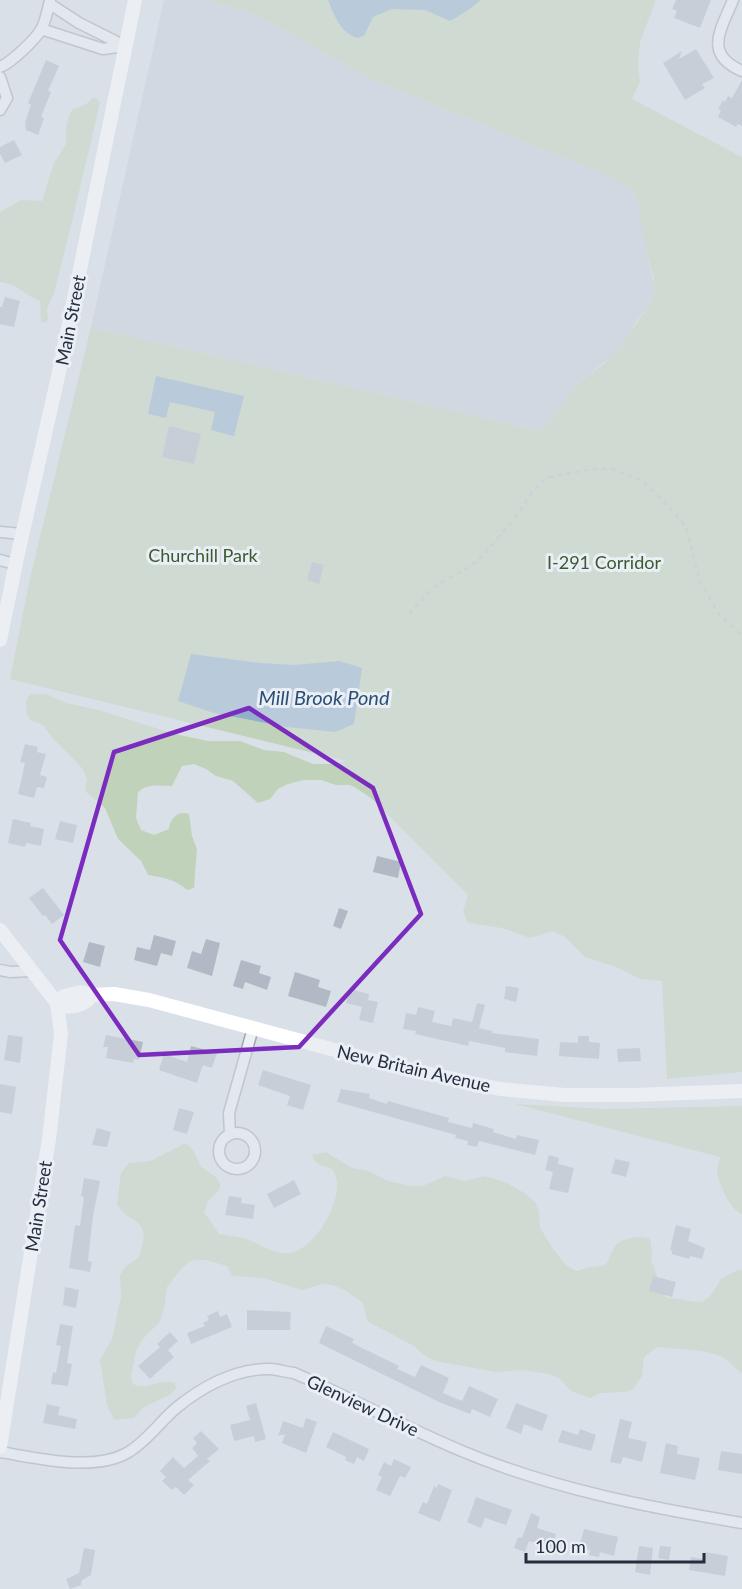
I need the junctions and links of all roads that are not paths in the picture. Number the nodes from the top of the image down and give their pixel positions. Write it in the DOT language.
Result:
graph roads {
  1 [pos="135,0"];
  2 [pos="733,0"];
  3 [pos="50,2"];
  4 [pos="41,29"];
  5 [pos="125,46"];
  6 [pos="0,67"];
  7 [pos="742,71"];
  8 [pos="0,78"];
  9 [pos="0,111"];
  10 [pos="0,532"];
  11 [pos="22,534"];
  12 [pos="0,560"];
  13 [pos="15,564"];
  14 [pos="0,640"];
  15 [pos="0,930"];
  16 [pos="0,970"];
  17 [pos="32,971"];
  18 [pos="57,1003"];
  19 [pos="253,1028"];
  20 [pos="742,1091"];
  21 [pos="230,1134"];
  22 [pos="0,1447"];
  23 [pos="0,1452"];
  24 [pos="742,1523"];
  1 -- 5 [label="main road, Main Street"];
  2 -- 7 [label="street"];
  3 -- 4 [label="street"];
  3 -- 5 [label="street"];
  4 -- 5 [label="street"];
  4 -- 6 [label="street"];
  5 -- 11 [label="main road, Main Street"];
  8 -- 9 [label="street"];
  10 -- 11 [label="street"];
  11 -- 13 [label="main road, Main Street"];
  12 -- 13 [label="street"];
  13 -- 14 [label="main road, Main Street"];
  15 -- 17 [label="main road"];
  16 -- 17 [label="street"];
  17 -- 18 [label="main road"];
  18 -- 19 [label="main road, New Britain Avenue"];
  18 -- 22 [label="main road, Main Street"];
  19 -- 20 [label="main road, New Britain Avenue"];
  19 -- 21 [label="street"];
  23 -- 24 [label="street, Glenview Drive"];
}
